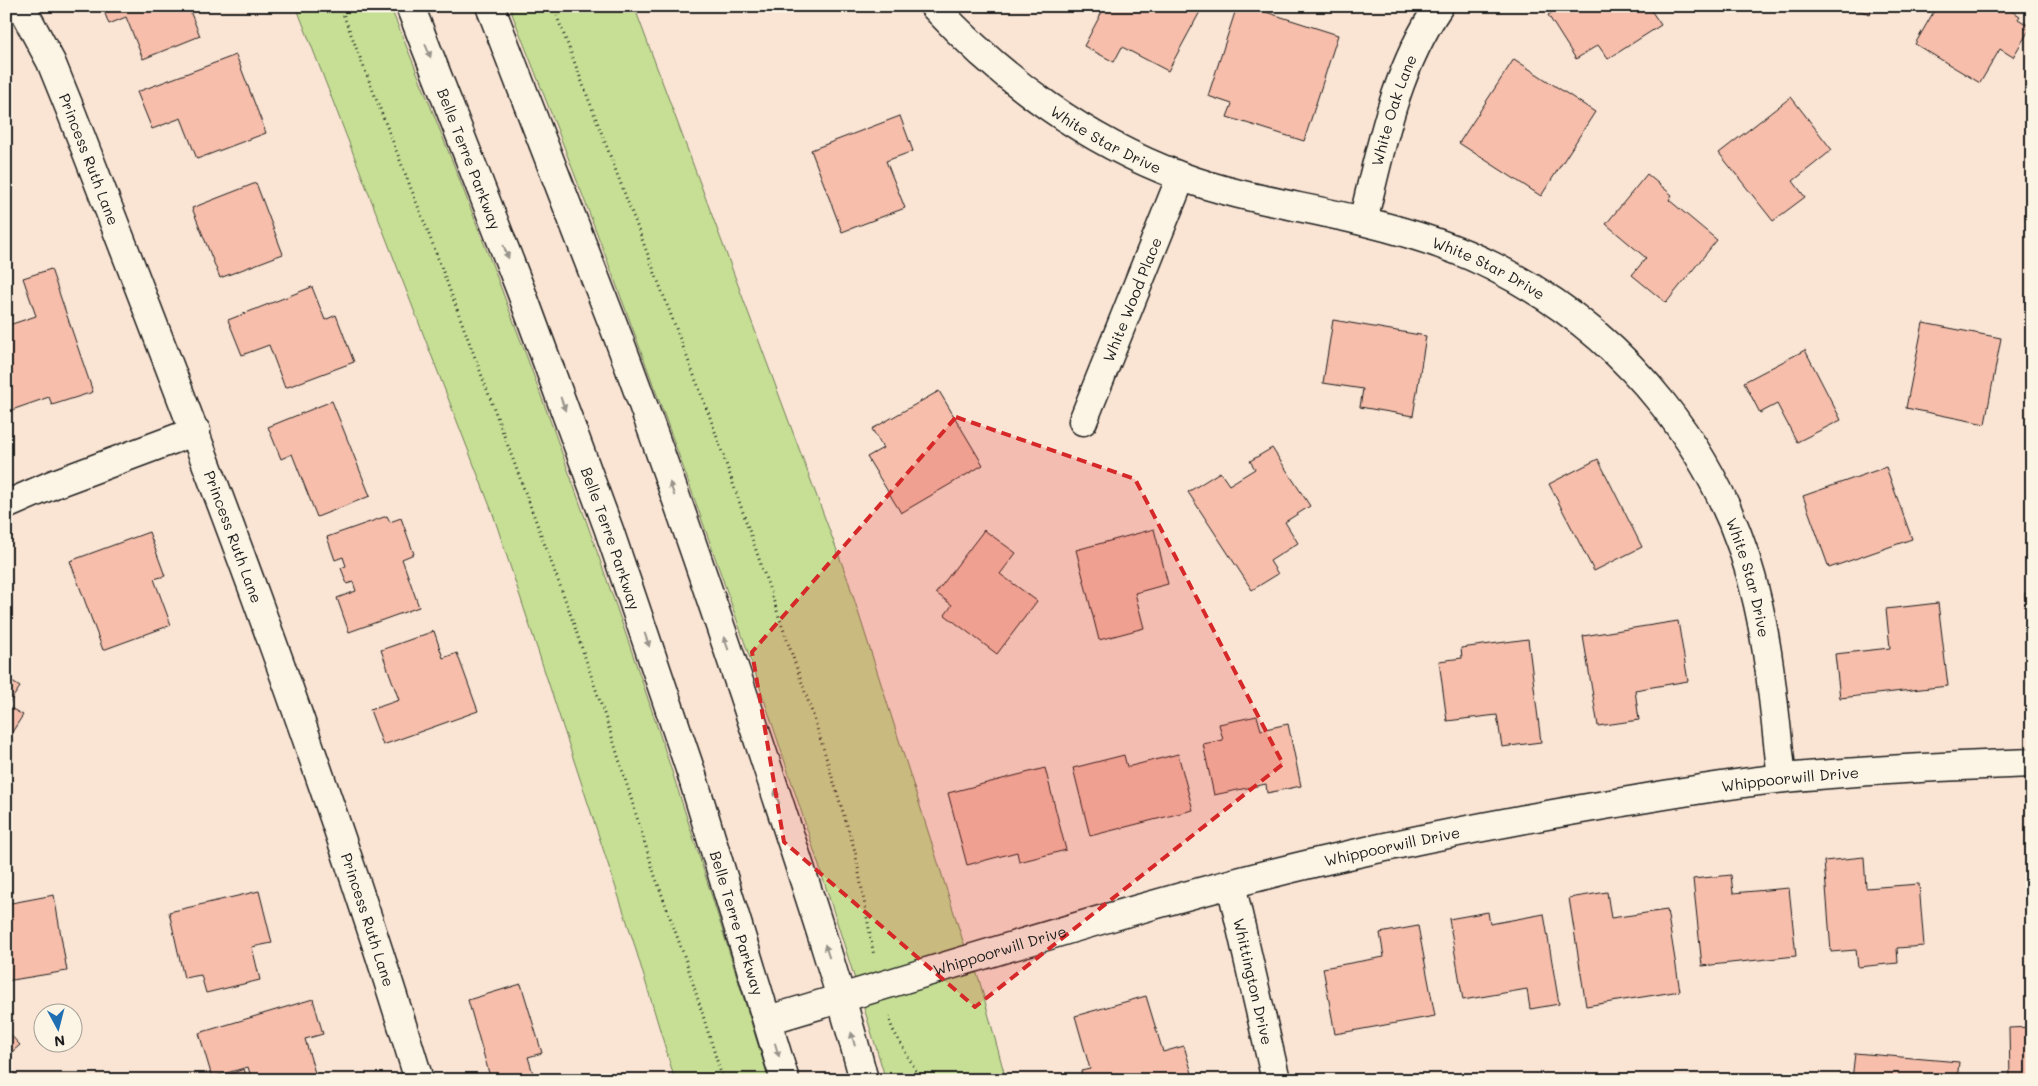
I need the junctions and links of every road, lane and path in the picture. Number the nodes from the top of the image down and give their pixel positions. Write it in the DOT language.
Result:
graph roads {
  1 [pos="21,6"];
  2 [pos="340,6"];
  3 [pos="410,6"];
  4 [pos="490,6"];
  5 [pos="554,6"];
  6 [pos="934,6"];
  7 [pos="1439,6"];
  8 [pos="1181,177"];
  9 [pos="1363,221"];
  10 [pos="1083,421"];
  11 [pos="196,431"];
  12 [pos="6,505"];
  13 [pos="2032,763"];
  14 [pos="1782,778"];
  15 [pos="1231,884"];
  16 [pos="873,951"];
  17 [pos="842,998"];
  18 [pos="768,1020"];
  19 [pos="892,1028"];
  20 [pos="418,1080"];
  21 [pos="723,1080"];
  22 [pos="786,1080"];
  23 [pos="864,1080"];
  24 [pos="921,1080"];
  25 [pos="1276,1080"];
  1 -- 11 [label="street, Princess Ruth Lane"];
  2 -- 21 [label="path"];
  3 -- 18 [label="street, Belle Terre Parkway, one-way"];
  17 -- 4 [label="street, one-way"];
  5 -- 16 [label="path"];
  6 -- 8 [label="street, White Star Drive"];
  7 -- 9 [label="street, White Oak Lane"];
  8 -- 9 [label="street, White Star Drive"];
  8 -- 10 [label="street, White Wood Place"];
  9 -- 14 [label="street, White Star Drive"];
  11 -- 12 [label="street"];
  11 -- 20 [label="street, Princess Ruth Lane"];
  13 -- 14 [label="street, Whippoorwill Drive"];
  14 -- 15 [label="street, Whippoorwill Drive"];
  15 -- 17 [label="street, Whippoorwill Drive"];
  15 -- 25 [label="street, Whittington Drive"];
  17 -- 18 [label="street, Whippoorwill Drive"];
  23 -- 17 [label="street, one-way"];
  18 -- 22 [label="street, Belle Terre Parkway, one-way"];
  19 -- 24 [label="path"];
}
